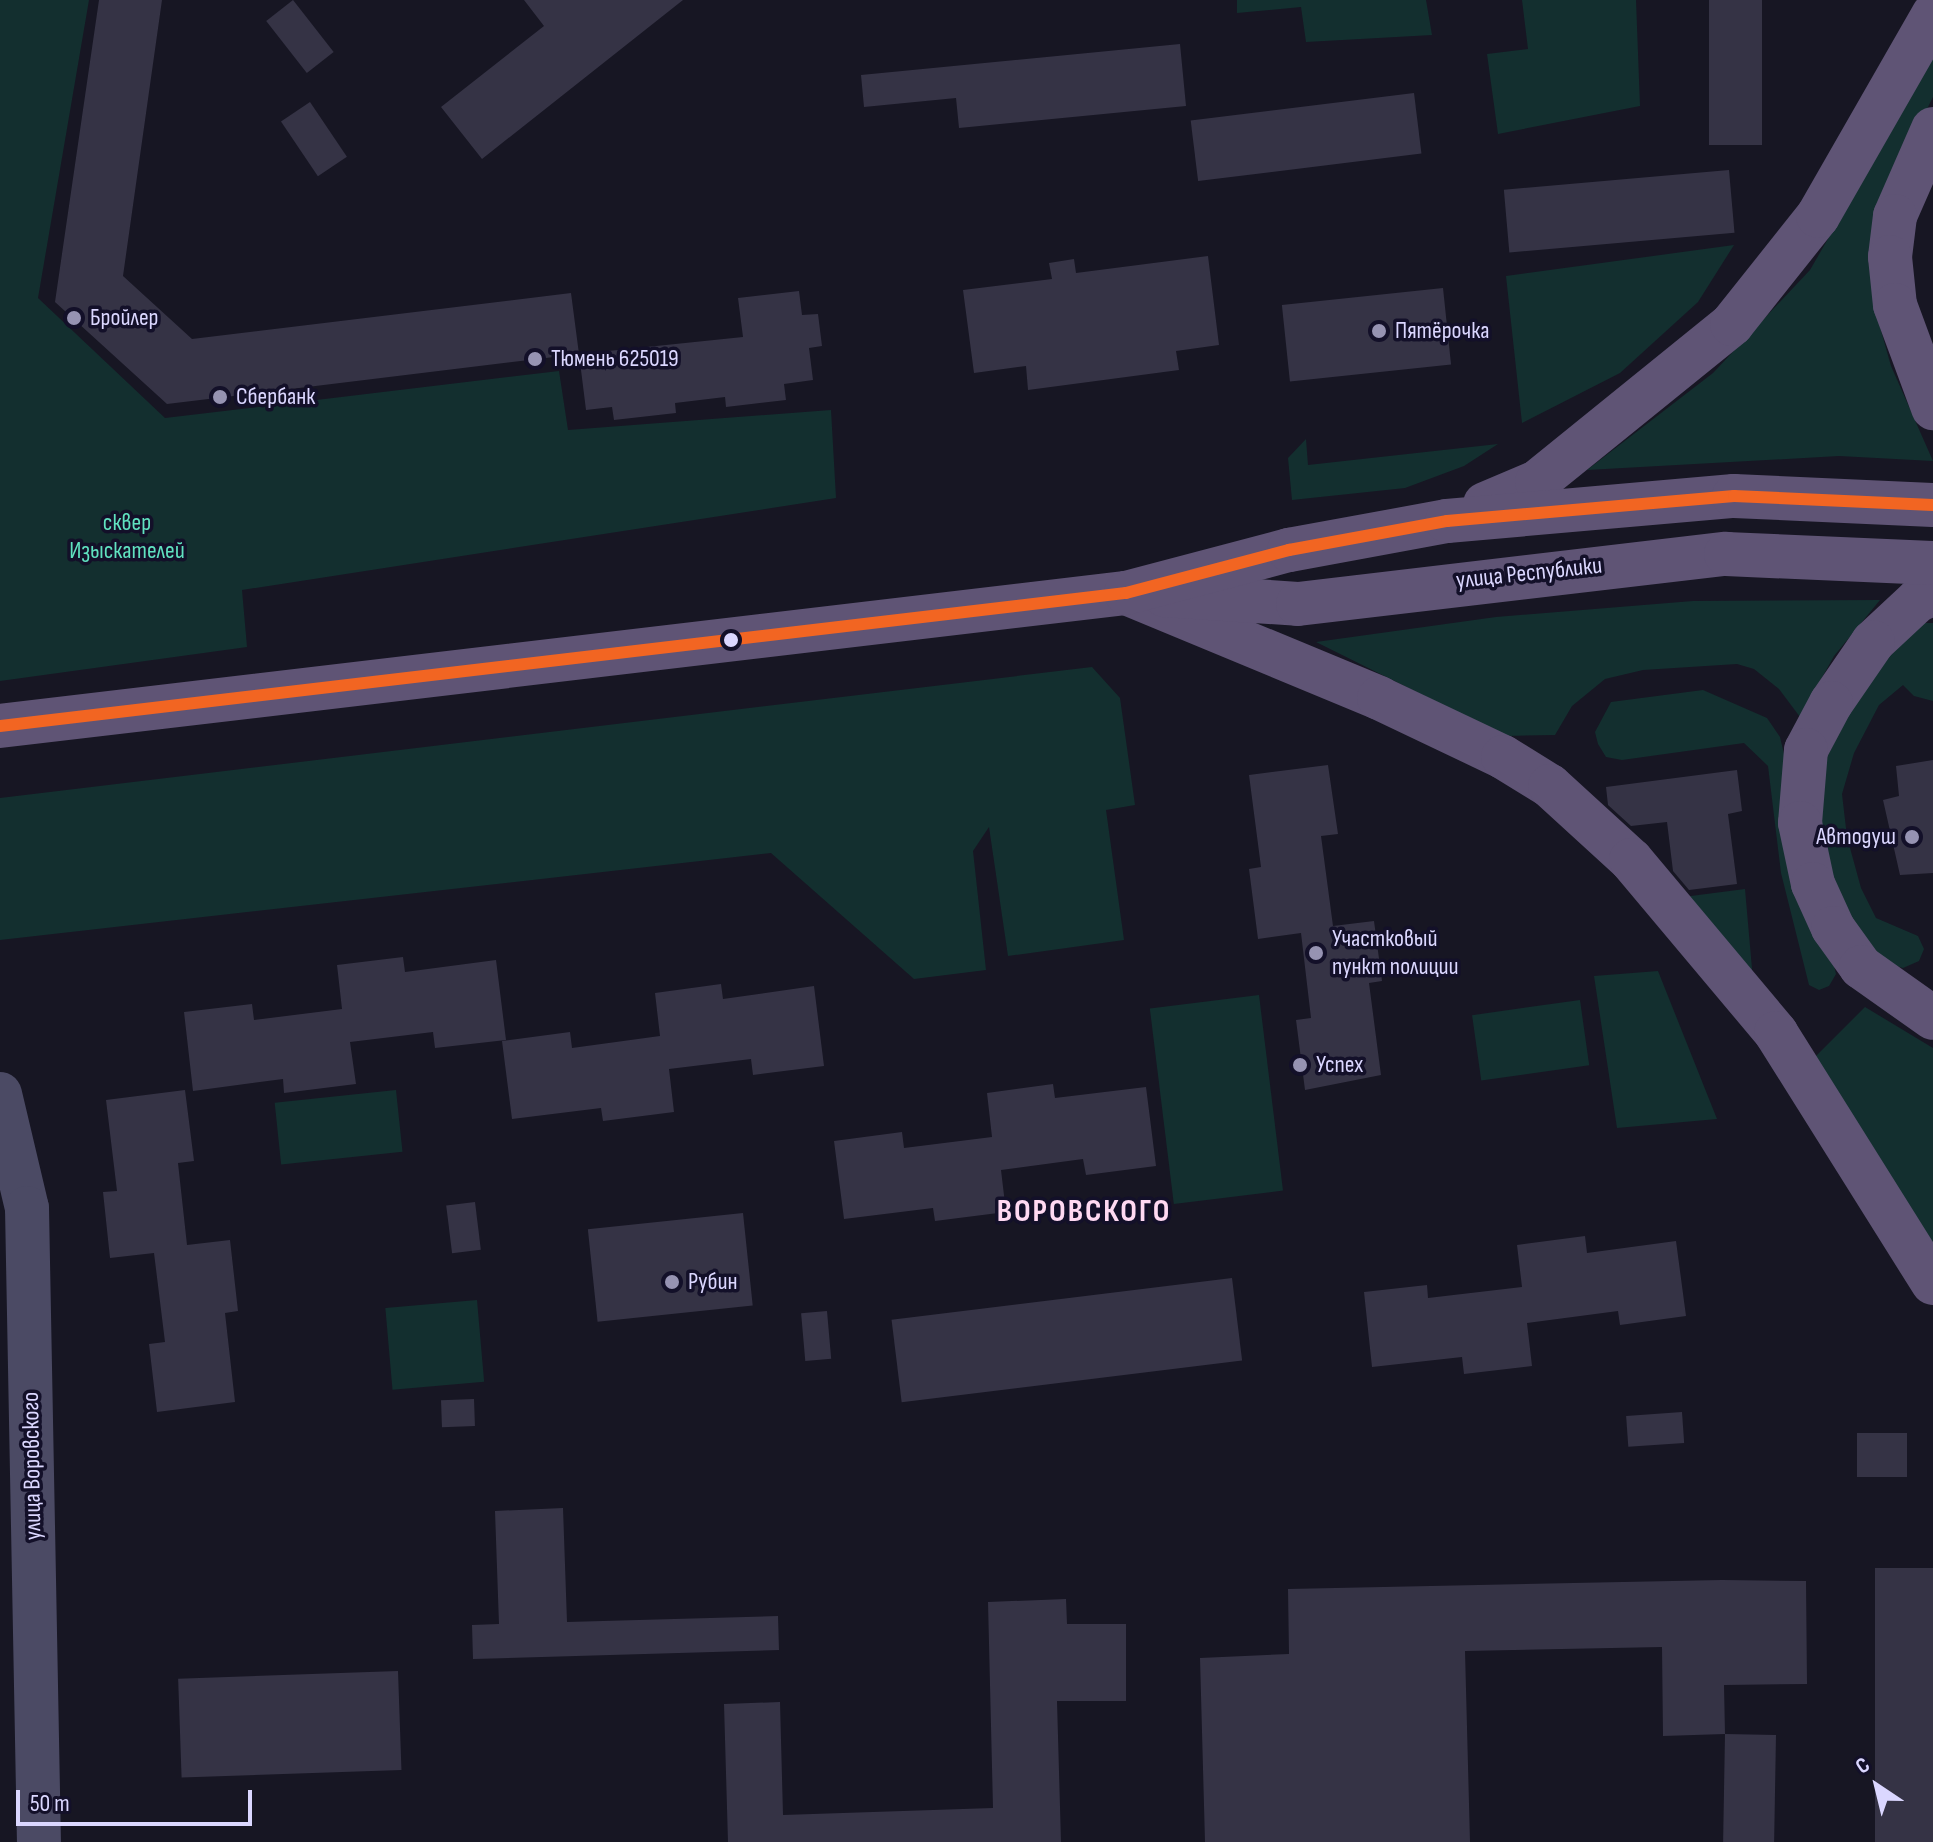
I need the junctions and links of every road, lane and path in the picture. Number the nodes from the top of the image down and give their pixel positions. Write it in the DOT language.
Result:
graph roads {
  1 [pos="1933,15"];
  2 [pos="1933,129"];
  3 [pos="1933,408"];
  4 [pos="1933,505"];
  5 [pos="1447,521"];
  6 [pos="1933,563"];
  7 [pos="1126,593"];
  8 [pos="1933,594"];
  9 [pos="0,726"];
  10 [pos="1933,1018"];
  11 [pos="0,1094"];
  12 [pos="1933,1283"];
  13 [pos="39,1842"];
  1 -- 5 [label="main road"];
  2 -- 3 [label="main road"];
  4 -- 5 [label="main road, улица Республики"];
  5 -- 7 [label="main road, улица Республики"];
  6 -- 7 [label="main road, улица Республики"];
  7 -- 9 [label="main road, улица Республики"];
  7 -- 12 [label="main road"];
  8 -- 10 [label="main road"];
  11 -- 13 [label="street, улица Воровского"];
}
